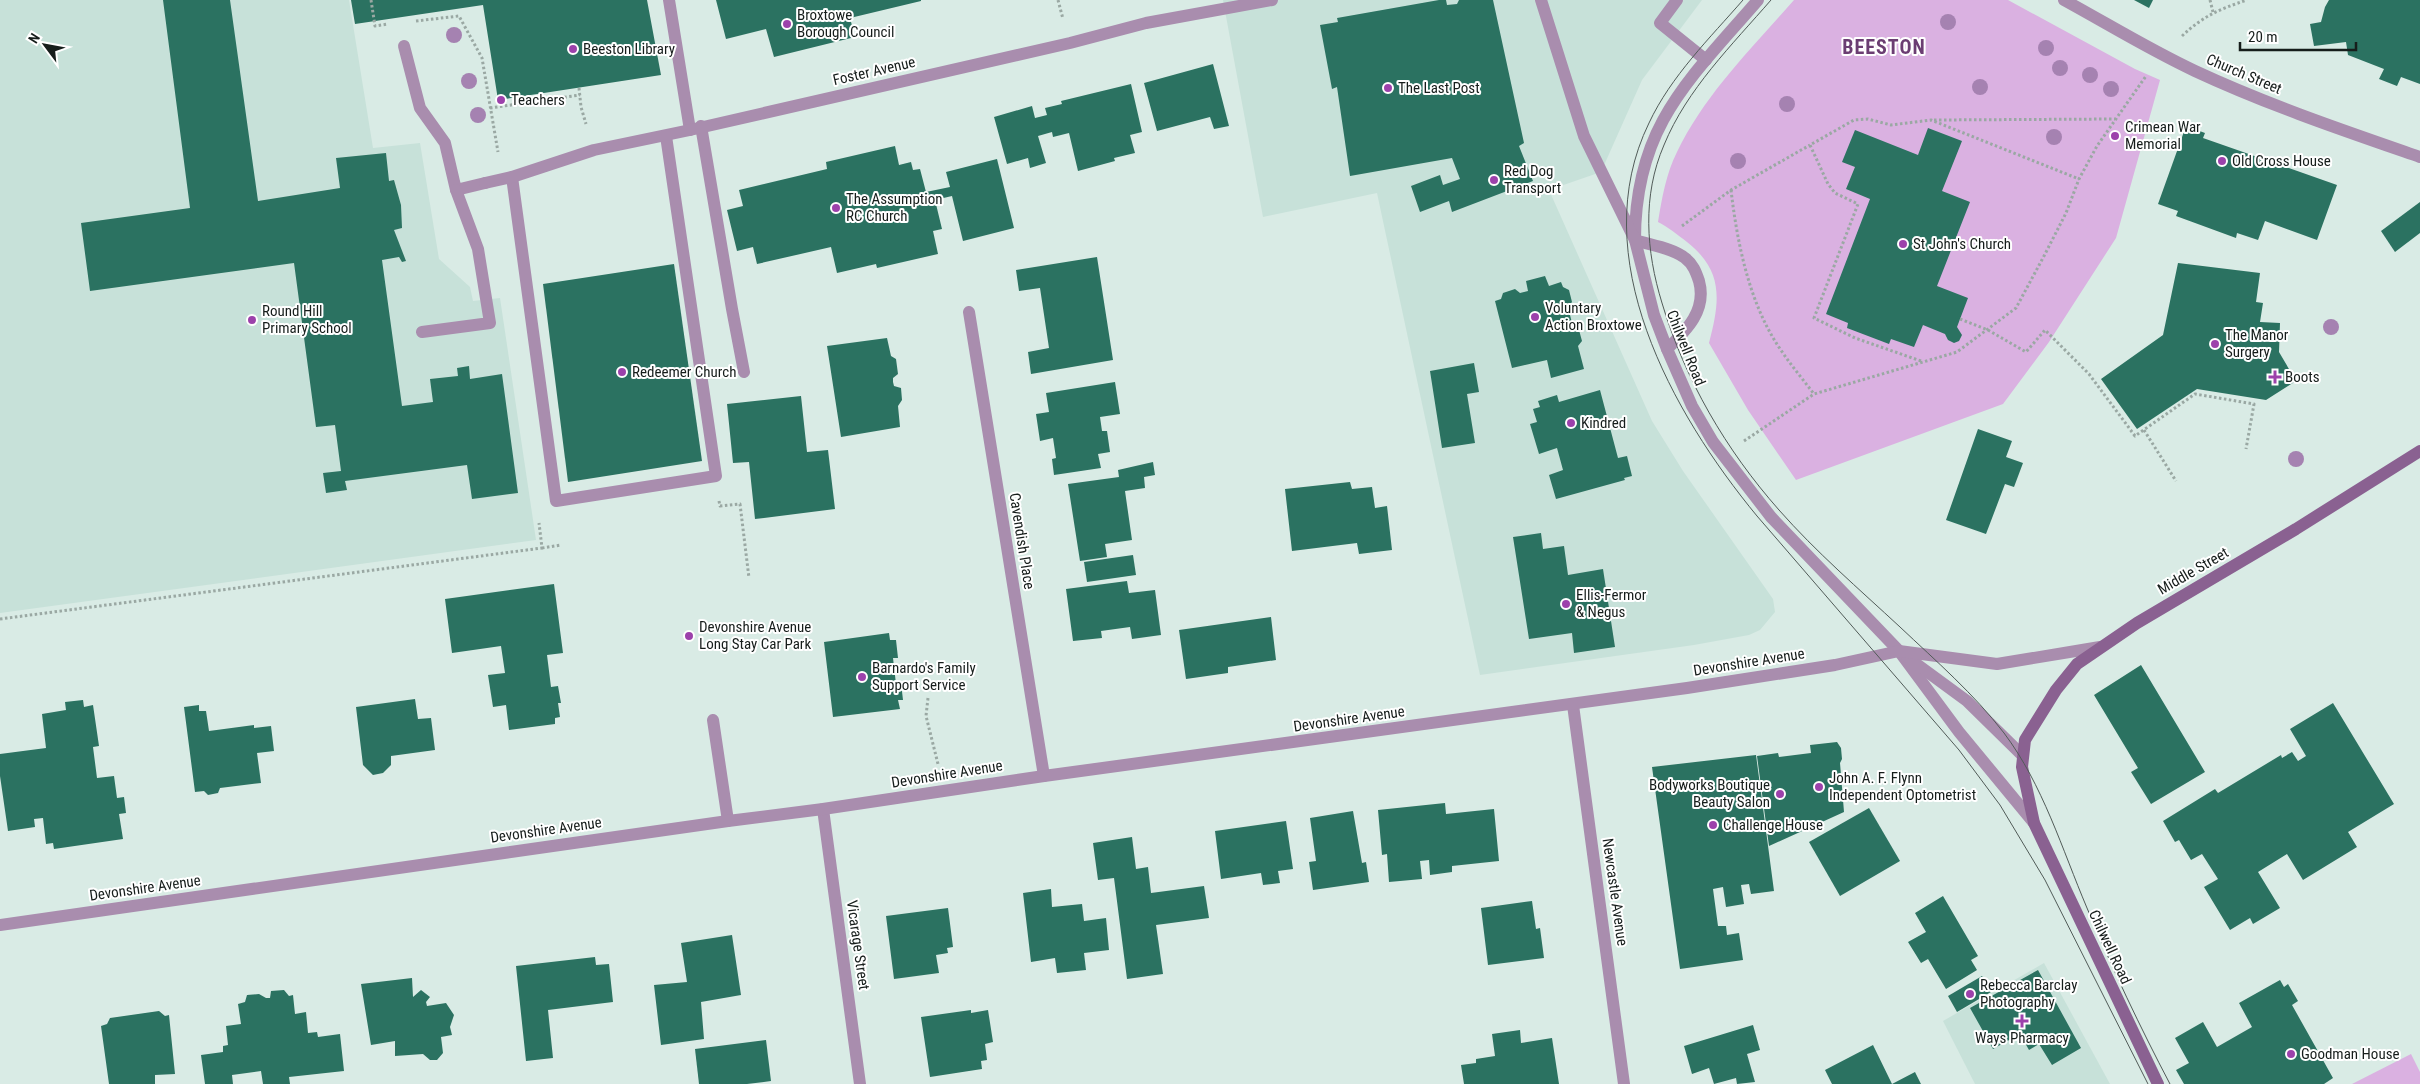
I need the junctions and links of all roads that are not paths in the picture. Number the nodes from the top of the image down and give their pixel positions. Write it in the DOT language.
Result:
graph roads {
  1 [pos="669,0"];
  2 [pos="1272,0"];
  3 [pos="1541,0"];
  4 [pos="1678,0"];
  5 [pos="1758,0"];
  6 [pos="2064,0"];
  7 [pos="404,46"];
  8 [pos="1706,60"];
  9 [pos="696,128"];
  10 [pos="666,136"];
  11 [pos="2420,157"];
  12 [pos="507,178"];
  13 [pos="456,190"];
  14 [pos="1635,240"];
  15 [pos="969,312"];
  16 [pos="422,332"];
  17 [pos="1667,349"];
  18 [pos="744,372"];
  19 [pos="2420,451"];
  20 [pos="2100,647"];
  21 [pos="1898,652"];
  22 [pos="1573,705"];
  23 [pos="714,720"];
  24 [pos="2023,756"];
  25 [pos="1044,776"];
  26 [pos="823,809"];
  27 [pos="728,821"];
  28 [pos="2034,823"];
  29 [pos="0,925"];
  30 [pos="860,1084"];
  31 [pos="1624,1084"];
  32 [pos="2158,1084"];
  1 -- 9 [label="street"];
  2 -- 9 [label="street, Foster Avenue"];
  3 -- 14 [label="street, Chilwell Road"];
  4 -- 8 [label="street"];
  5 -- 8 [label="street"];
  6 -- 11 [label="street, Church Street"];
  7 -- 13 [label="street"];
  8 -- 14 [label="street"];
  9 -- 10 [label="street, Foster Avenue"];
  9 -- 18 [label="street"];
  10 -- 12 [label="street, Foster Avenue"];
  10 -- 12 [label="street"];
  12 -- 13 [label="street, Foster Avenue"];
  13 -- 16 [label="street"];
  14 -- 17 [label="street, Chilwell Road"];
  14 -- 17 [label="street"];
  15 -- 25 [label="street, Cavendish Place"];
  17 -- 21 [label="street, Chilwell Road"];
  19 -- 20 [label="main road, Middle Street"];
  20 -- 21 [label="street"];
  20 -- 24 [label="main road, Middle Street"];
  21 -- 22 [label="street, Devonshire Avenue"];
  21 -- 24 [label="street, Chilwell Road"];
  21 -- 28 [label="street, Chilwell Road"];
  22 -- 25 [label="street, Devonshire Avenue"];
  22 -- 31 [label="street, Newcastle Avenue"];
  23 -- 27 [label="street"];
  24 -- 28 [label="main road, Chilwell Road"];
  25 -- 26 [label="street, Devonshire Avenue"];
  26 -- 27 [label="street, Devonshire Avenue"];
  26 -- 30 [label="street, Vicarage Street"];
  27 -- 29 [label="street, Devonshire Avenue"];
  28 -- 32 [label="main road, Chilwell Road"];
}
